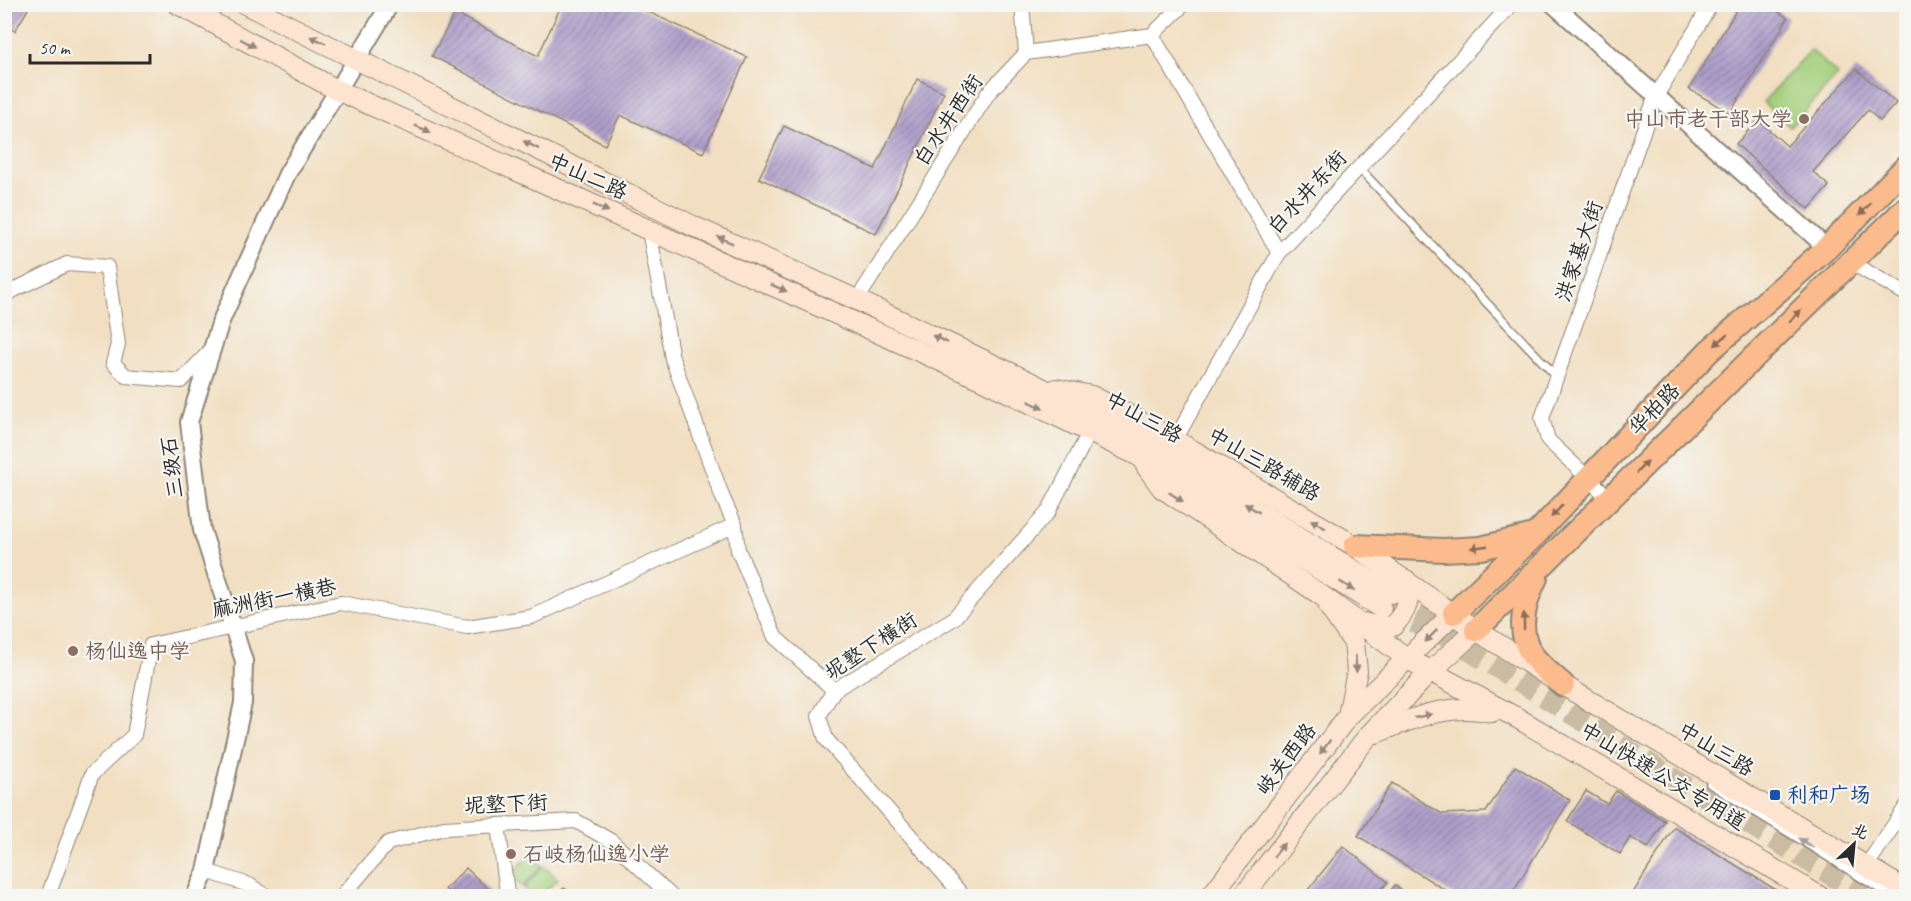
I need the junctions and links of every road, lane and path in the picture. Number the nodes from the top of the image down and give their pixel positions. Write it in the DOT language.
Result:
graph roads {
  1 [pos="178,4"];
  2 [pos="245,4"];
  3 [pos="390,4"];
  4 [pos="1022,4"];
  5 [pos="1184,4"];
  6 [pos="1512,4"];
  7 [pos="1552,4"];
  8 [pos="1711,4"];
  9 [pos="1152,35"];
  10 [pos="1026,53"];
  11 [pos="356,57"];
  12 [pos="337,90"];
  13 [pos="1655,98"];
  14 [pos="1906,167"];
  15 [pos="1359,168"];
  16 [pos="1906,208"];
  17 [pos="649,230"];
  18 [pos="1827,248"];
  19 [pos="1279,253"];
  20 [pos="1850,262"];
  21 [pos="1906,294"];
  22 [pos="4,295"];
  23 [pos="857,300"];
  24 [pos="212,349"];
  25 [pos="988,372"];
  26 [pos="1557,376"];
  27 [pos="1036,386"];
  28 [pos="1090,431"];
  29 [pos="1175,440"];
  30 [pos="1137,455"];
  31 [pos="1587,479"];
  32 [pos="1610,499"];
  33 [pos="735,525"];
  34 [pos="1536,534"];
  35 [pos="1355,546"];
  36 [pos="1541,568"];
  37 [pos="1393,593"];
  38 [pos="1321,595"];
  39 [pos="1454,613"];
  40 [pos="1358,622"];
  41 [pos="233,627"];
  42 [pos="1476,630"];
  43 [pos="1504,647"];
  44 [pos="1408,659"];
  45 [pos="1430,672"];
  46 [pos="1563,685"];
  47 [pos="834,690"];
  48 [pos="1472,695"];
  49 [pos="1348,716"];
  50 [pos="1519,719"];
  51 [pos="1368,736"];
  52 [pos="1676,763"];
  53 [pos="1707,782"];
  54 [pos="1906,807"];
  55 [pos="498,825"];
  56 [pos="1867,866"];
  57 [pos="206,871"];
  58 [pos="1906,890"];
  59 [pos="48,897"];
  60 [pos="195,897"];
  61 [pos="266,897"];
  62 [pos="342,897"];
  63 [pos="510,897"];
  64 [pos="671,897"];
  65 [pos="963,897"];
  66 [pos="1212,897"];
  67 [pos="1244,897"];
  68 [pos="1819,897"];
  69 [pos="1833,897"];
  70 [pos="1891,897"];
  1 -- 12 [label="main road, 中山二路, one-way"];
  11 -- 2 [label="main road, 中山二路, one-way"];
  3 -- 11 [label="street, 三级石"];
  4 -- 10 [label="street"];
  5 -- 9 [label="street"];
  6 -- 15 [label="street, 白水井东街"];
  7 -- 13 [label="street"];
  8 -- 13 [label="street, 洪家基大街"];
  9 -- 10 [label="street"];
  9 -- 19 [label="street"];
  10 -- 23 [label="street, 白水井西街"];
  11 -- 12 [label="street, 三级石"];
  23 -- 11 [label="main road, 中山二路, one-way"];
  12 -- 17 [label="main road, 中山二路, one-way"];
  12 -- 24 [label="street, 三级石"];
  13 -- 18 [label="street"];
  13 -- 26 [label="street, 洪家基大街"];
  14 -- 18 [label="main road, 华柏路, one-way"];
  15 -- 19 [label="street, 白水井东街"];
  15 -- 26 [label="lane"];
  16 -- 20 [label="main road, 华柏路"];
  17 -- 25 [label="main road, 中山二路, one-way"];
  17 -- 33 [label="street"];
  18 -- 31 [label="main road, 华柏路, one-way"];
  19 -- 29 [label="street, 白水井东街"];
  20 -- 21 [label="street"];
  32 -- 20 [label="main road, 华柏路, one-way"];
  22 -- 24 [label="street"];
  25 -- 23 [label="main road, 中山二路, one-way"];
  24 -- 41 [label="street, 三级石"];
  25 -- 27 [label="main road, 中山三路"];
  25 -- 28 [label="main road, 中山三路, one-way"];
  26 -- 31 [label="street, 洪家基大街"];
  27 -- 29 [label="main road, 中山三路辅路"];
  37 -- 27 [label="main road, 中山三路, one-way"];
  28 -- 30 [label="main road, 中山三路"];
  28 -- 47 [label="street, 坭墪下橫街"];
  35 -- 29 [label="main road, 中山三路辅路, one-way"];
  30 -- 37 [label="main road, 中山三路, one-way"];
  30 -- 38 [label="main road, one-way"];
  31 -- 32 [label="street, 洪家基大街"];
  31 -- 34 [label="main road, 华柏路, one-way"];
  32 -- 36 [label="main road, 华柏路"];
  33 -- 41 [label="street, 麻洲街一橫巷"];
  33 -- 47 [label="street"];
  34 -- 35 [label="main road, one-way"];
  34 -- 39 [label="main road, 华柏路"];
  35 -- 37 [label="main road, 中山三路辅路"];
  36 -- 42 [label="main road, 华柏路"];
  46 -- 36 [label="main road, one-way"];
  37 -- 39 [label="main road, 中山三路辅路"];
  37 -- 40 [label="main road"];
  38 -- 40 [label="main road"];
  38 -- 49 [label="main road, one-way"];
  39 -- 42 [label="main road, 中山三路辅路"];
  39 -- 44 [label="main road, 华柏路, one-way"];
  40 -- 44 [label="main road"];
  41 -- 57 [label="street, 三级石"];
  41 -- 59 [label="street, 麻洲街一橫巷"];
  42 -- 43 [label="main road, 中山三路辅路"];
  42 -- 45 [label="main road, 华柏路"];
  43 -- 46 [label="main road, 中山三路"];
  43 -- 52 [label="lane, 中山快速公交专用道"];
  44 -- 45 [label="main road"];
  44 -- 49 [label="main road, 岐关西路"];
  45 -- 48 [label="main road"];
  45 -- 51 [label="main road"];
  46 -- 56 [label="main road, 中山三路"];
  47 -- 65 [label="street, 坭墪下橫街"];
  48 -- 50 [label="main road"];
  48 -- 69 [label="lane, 中山快速公交专用道"];
  49 -- 66 [label="main road, 岐关西路, one-way"];
  51 -- 50 [label="main road, one-way"];
  50 -- 68 [label="main road"];
  67 -- 51 [label="main road, one-way"];
  70 -- 53 [label="lane, 中山快速公交专用道, one-way"];
  54 -- 56 [label="street"];
  55 -- 62 [label="street, 坭墪下街"];
  55 -- 63 [label="street"];
  55 -- 64 [label="street, 坭墪下街"];
  56 -- 58 [label="main road, 中山三路"];
  57 -- 60 [label="street, 三级石"];
  57 -- 61 [label="street"];
}
